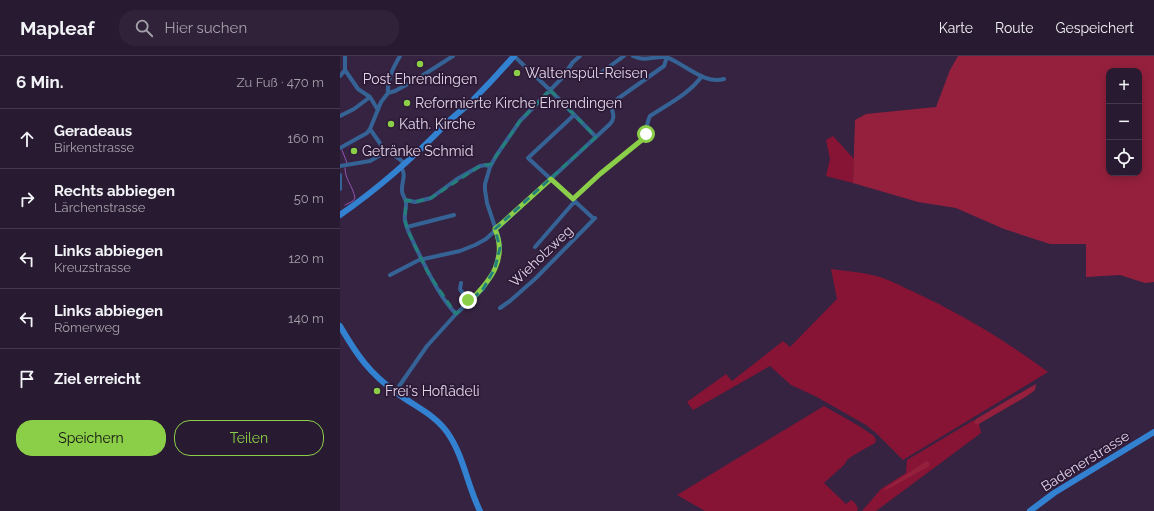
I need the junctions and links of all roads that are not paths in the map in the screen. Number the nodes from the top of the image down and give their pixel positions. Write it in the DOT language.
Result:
graph roads {
  1 [pos="345,56"];
  2 [pos="400,56"];
  3 [pos="453,56"];
  4 [pos="514,56"];
  5 [pos="580,56"];
  6 [pos="624,56"];
  7 [pos="632,56"];
  8 [pos="641,57"];
  9 [pos="667,57"];
  10 [pos="345,70"];
  11 [pos="340,76"];
  12 [pos="702,76"];
  13 [pos="596,77"];
  14 [pos="724,79"];
  15 [pos="550,90"];
  16 [pos="388,93"];
  17 [pos="370,98"];
  18 [pos="378,110"];
  19 [pos="574,115"];
  20 [pos="340,116"];
  21 [pos="370,129"];
  22 [pos="596,138"];
  23 [pos="340,148"];
  24 [pos="386,152"];
  25 [pos="340,166"];
  26 [pos="403,166"];
  27 [pos="490,166"];
  28 [pos="340,176"];
  29 [pos="551,179"];
  30 [pos="340,189"];
  31 [pos="406,200"];
  32 [pos="574,200"];
  33 [pos="340,215"];
  34 [pos="454,215"];
  35 [pos="407,227"];
  36 [pos="495,229"];
  37 [pos="535,247"];
  38 [pos="422,260"];
  39 [pos="390,275"];
  40 [pos="461,283"];
  41 [pos="469,302"];
  42 [pos="500,308"];
  43 [pos="456,314"];
  44 [pos="340,326"];
  45 [pos="395,392"];
  46 [pos="1154,432"];
  47 [pos="480,511"];
  48 [pos="1030,511"];
  1 -- 10 [label="street"];
  2 -- 16 [label="street"];
  3 -- 16 [label="street"];
  4 -- 15 [label="street"];
  4 -- 26 [label="street"];
  5 -- 15 [label="street"];
  6 -- 13 [label="street"];
  7 -- 8 [label="street"];
  8 -- 9 [label="street"];
  9 -- 12 [label="street"];
  9 -- 22 [label="street"];
  10 -- 11 [label="street"];
  10 -- 17 [label="street"];
  12 -- 14 [label="street"];
  12 -- 32 [label="street"];
  15 -- 19 [label="street"];
  15 -- 27 [label="street"];
  16 -- 18 [label="street"];
  17 -- 18 [label="street"];
  17 -- 20 [label="street"];
  18 -- 21 [label="street"];
  19 -- 22 [label="street"];
  19 -- 29 [label="street"];
  21 -- 23 [label="street"];
  21 -- 24 [label="street"];
  22 -- 29 [label="street"];
  24 -- 25 [label="street"];
  24 -- 26 [label="street"];
  26 -- 31 [label="street"];
  26 -- 33 [label="street"];
  27 -- 31 [label="street"];
  27 -- 36 [label="street"];
  28 -- 30 [label="street"];
  29 -- 32 [label="street"];
  29 -- 36 [label="street"];
  31 -- 35 [label="street"];
  32 -- 37 [label="street"];
  32 -- 42 [label="street, Wieholzweg"];
  34 -- 35 [label="street"];
  35 -- 38 [label="street"];
  36 -- 38 [label="street"];
  36 -- 41 [label="street"];
  38 -- 39 [label="street"];
  38 -- 43 [label="street"];
  40 -- 41 [label="street"];
  41 -- 43 [label="street"];
  43 -- 45 [label="street"];
  44 -- 45 [label="street"];
  45 -- 47 [label="street"];
  46 -- 48 [label="street, Badenerstrasse"];
}
